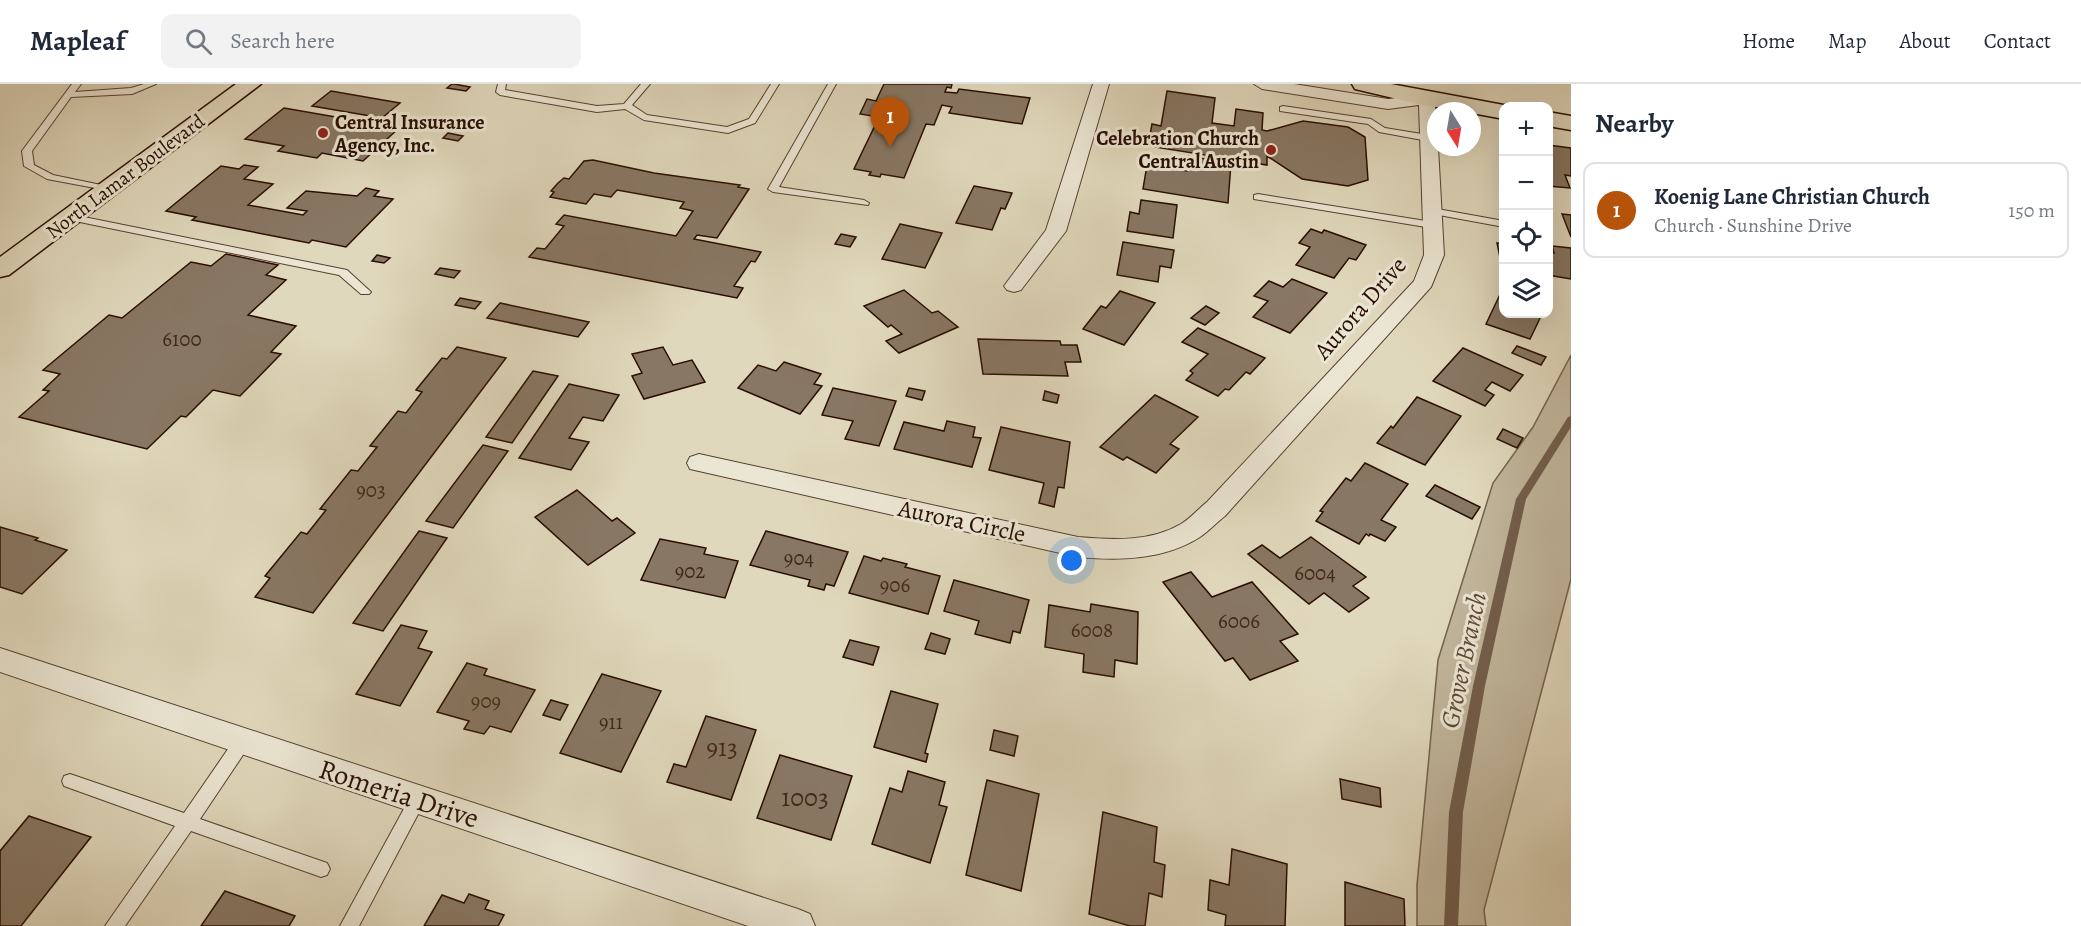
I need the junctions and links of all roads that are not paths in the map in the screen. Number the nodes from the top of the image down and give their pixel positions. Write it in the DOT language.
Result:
graph roads {
  1 [pos="77,84"];
  2 [pos="152,84"];
  3 [pos="249,84"];
  4 [pos="502,84"];
  5 [pos="646,84"];
  6 [pos="775,84"];
  7 [pos="832,84"];
  8 [pos="1101,84"];
  9 [pos="1262,84"];
  10 [pos="1363,84"];
  11 [pos="68,95"];
  12 [pos="1427,99"];
  13 [pos="1427,102"];
  14 [pos="627,106"];
  15 [pos="1283,110"];
  16 [pos="1499,111"];
  17 [pos="1553,120"];
  18 [pos="1571,123"];
  19 [pos="1427,138"];
  20 [pos="1429,156"];
  21 [pos="107,189"];
  22 [pos="1258,197"];
  23 [pos="864,203"];
  24 [pos="69,218"];
  25 [pos="1432,218"];
  26 [pos="1499,224"];
  27 [pos="0,269"];
  28 [pos="1014,286"];
  29 [pos="365,292"];
  30 [pos="699,463"];
  31 [pos="1216,508"];
  32 [pos="0,660"];
  33 [pos="243,741"];
  34 [pos="70,782"];
  35 [pos="418,799"];
  36 [pos="188,821"];
  37 [pos="321,869"];
  38 [pos="114,926"];
  39 [pos="349,926"];
  40 [pos="798,926"];
  1 -- 11 [label="lane"];
  2 -- 11 [label="lane"];
  3 -- 21 [label="main road, North Lamar Boulevard"];
  4 -- 14 [label="lane"];
  5 -- 14 [label="lane"];
  6 -- 14 [label="lane"];
  7 -- 23 [label="lane"];
  8 -- 28 [label="street"];
  9 -- 12 [label="street"];
  10 -- 12 [label="main road"];
  11 -- 21 [label="lane"];
  12 -- 13 [label="street, Aurora Drive"];
  12 -- 16 [label="main road"];
  15 -- 19 [label="lane"];
  17 -- 18 [label="main road"];
  20 -- 25 [label="street, Aurora Drive"];
  21 -- 24 [label="main road, North Lamar Boulevard"];
  22 -- 25 [label="lane"];
  24 -- 27 [label="main road, North Lamar Boulevard"];
  24 -- 29 [label="lane"];
  25 -- 26 [label="lane"];
  25 -- 31 [label="street, Aurora Drive"];
  30 -- 31 [label="street, Aurora Circle"];
  32 -- 33 [label="street, Romeria Drive"];
  33 -- 35 [label="street, Romeria Drive"];
  33 -- 36 [label="lane"];
  34 -- 36 [label="lane"];
  35 -- 39 [label="lane"];
  35 -- 40 [label="street, Romeria Drive"];
  36 -- 37 [label="lane"];
  36 -- 38 [label="lane"];
}
